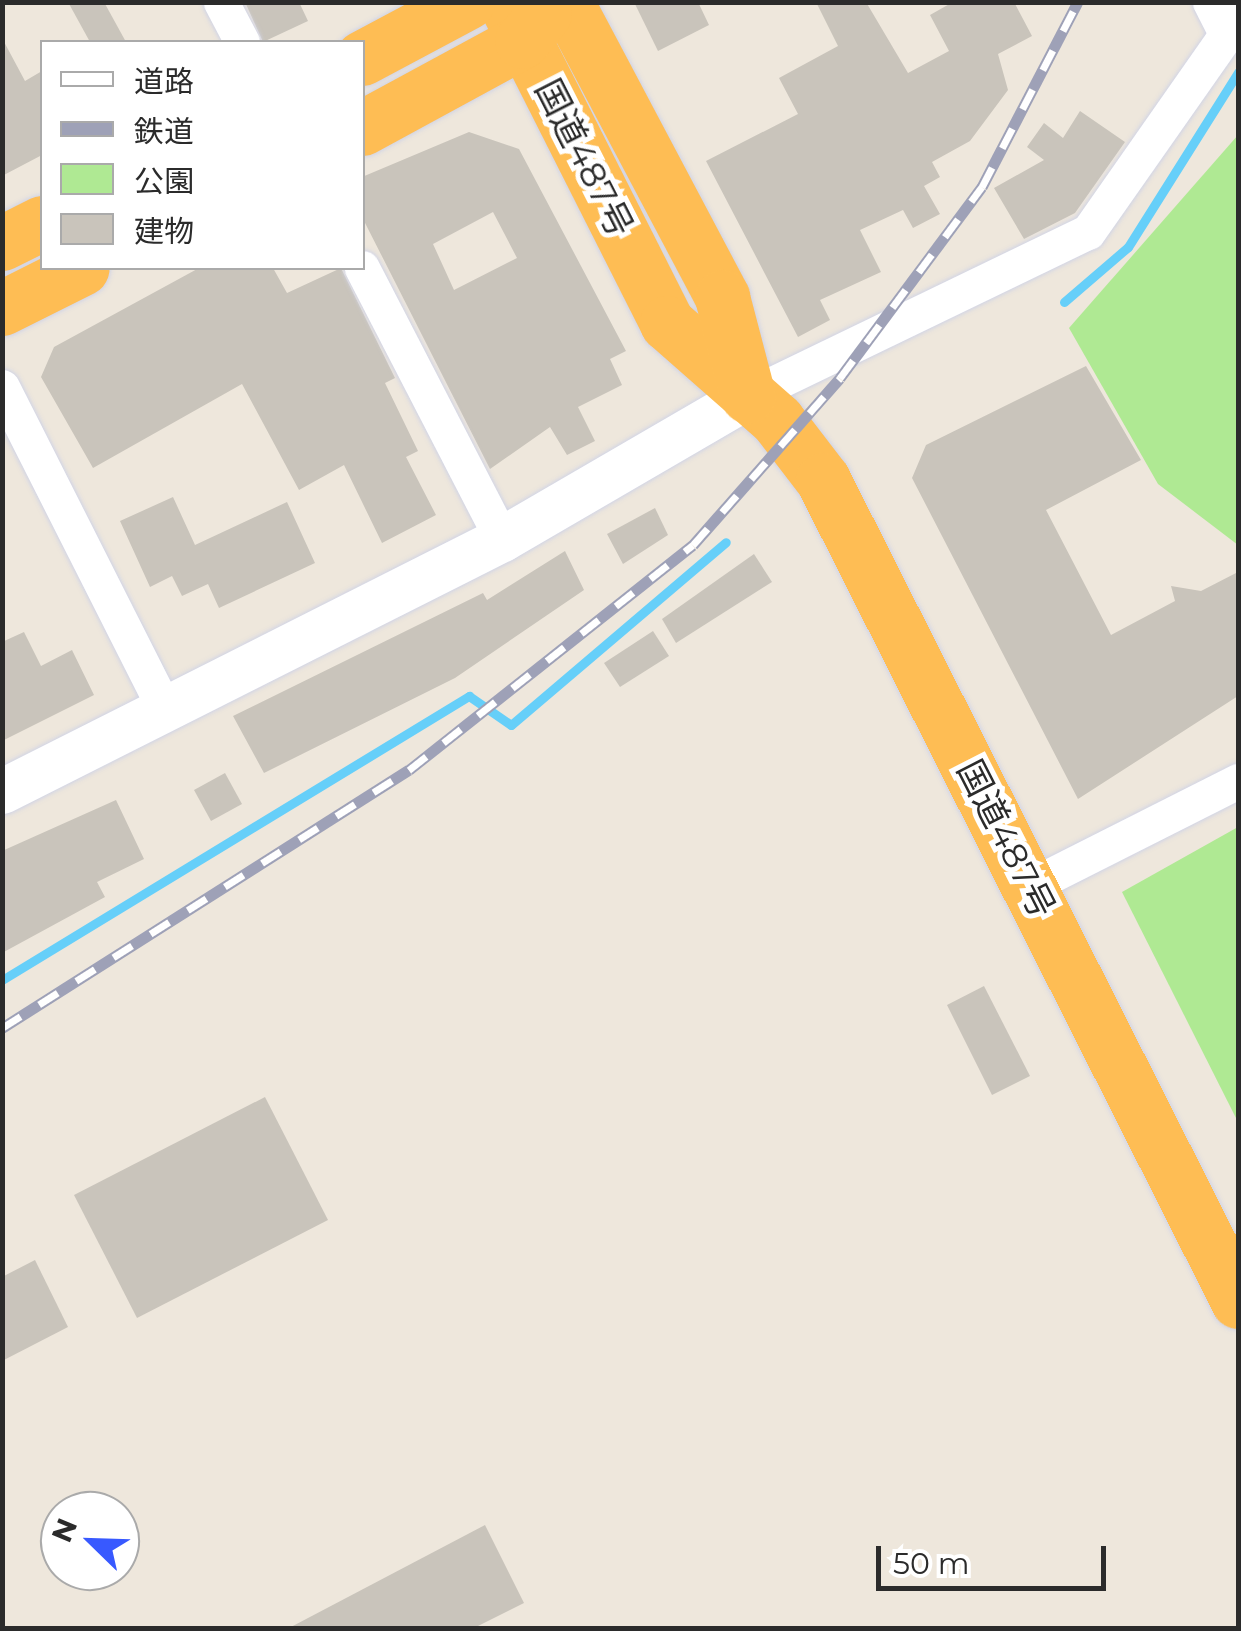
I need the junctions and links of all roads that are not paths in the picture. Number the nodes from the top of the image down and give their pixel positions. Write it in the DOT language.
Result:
graph roads {
  1 [pos="221,2"];
  2 [pos="467,2"];
  3 [pos="566,2"];
  4 [pos="1210,2"];
  5 [pos="527,15"];
  6 [pos="1233,27"];
  7 [pos="241,40"];
  8 [pos="365,56"];
  9 [pos="365,126"];
  10 [pos="40,224"];
  11 [pos="2,243"];
  12 [pos="78,270"];
  13 [pos="363,270"];
  14 [pos="2,308"];
  15 [pos="2,387"];
  16 [pos="748,396"];
  17 [pos="502,538"];
  18 [pos="166,711"];
  19 [pos="1238,781"];
  20 [pos="2,791"];
  21 [pos="1030,886"];
  22 [pos="1238,1301"];
  1 -- 7 [label="street"];
  2 -- 8 [label="highway"];
  3 -- 16 [label="highway, 国道487号"];
  4 -- 6 [label="street"];
  5 -- 9 [label="highway"];
  5 -- 16 [label="highway, 国道487号"];
  6 -- 16 [label="street"];
  10 -- 11 [label="highway"];
  12 -- 14 [label="highway"];
  13 -- 17 [label="street"];
  15 -- 18 [label="street"];
  16 -- 17 [label="street"];
  16 -- 21 [label="highway, 国道487号"];
  17 -- 18 [label="street"];
  18 -- 20 [label="street"];
  19 -- 21 [label="street"];
  21 -- 22 [label="highway, 国道487号"];
}
